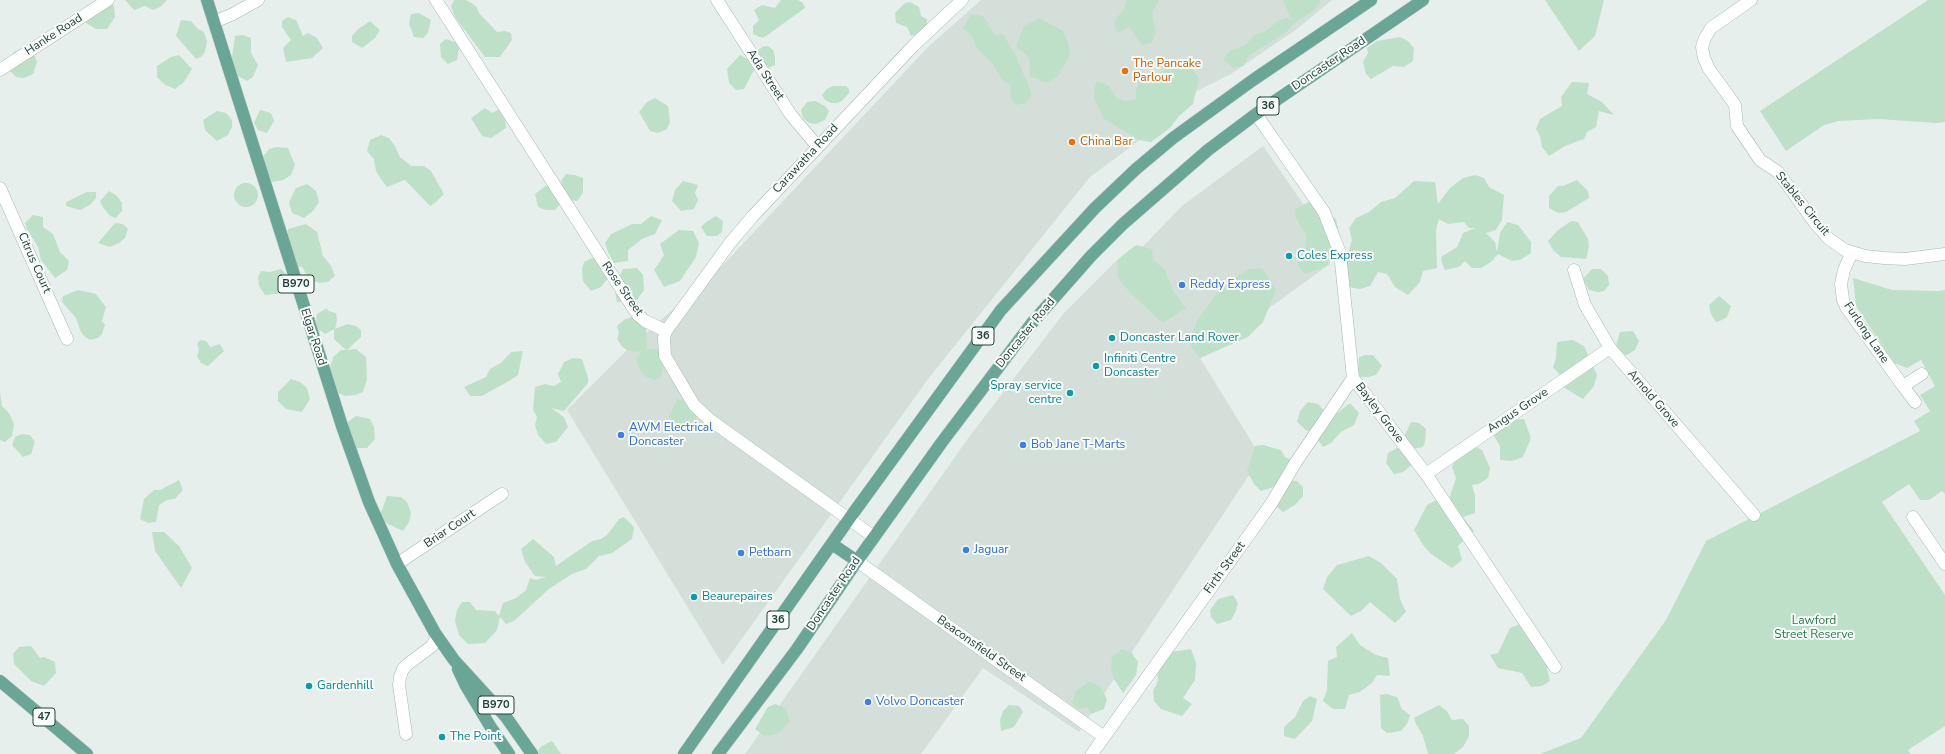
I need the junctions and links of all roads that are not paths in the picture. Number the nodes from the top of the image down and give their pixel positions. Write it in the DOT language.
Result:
graph roads {
  1 [pos="108,0"];
  2 [pos="207,0"];
  3 [pos="258,0"];
  4 [pos="436,0"];
  5 [pos="717,0"];
  6 [pos="962,0"];
  7 [pos="1371,0"];
  8 [pos="1423,0"];
  9 [pos="1751,0"];
  10 [pos="214,22"];
  11 [pos="0,70"];
  12 [pos="1256,114"];
  13 [pos="818,147"];
  14 [pos="0,188"];
  15 [pos="1852,252"];
  16 [pos="1945,254"];
  17 [pos="1574,270"];
  18 [pos="666,332"];
  19 [pos="67,339"];
  20 [pos="1610,348"];
  21 [pos="1922,374"];
  22 [pos="1353,378"];
  23 [pos="1903,386"];
  24 [pos="1915,402"];
  25 [pos="1426,474"];
  26 [pos="502,494"];
  27 [pos="1754,515"];
  28 [pos="1913,517"];
  29 [pos="849,519"];
  30 [pos="874,536"];
  31 [pos="832,544"];
  32 [pos="857,561"];
  33 [pos="397,564"];
  34 [pos="1945,564"];
  35 [pos="435,633"];
  36 [pos="425,652"];
  37 [pos="452,657"];
  38 [pos="1555,667"];
  39 [pos="0,681"];
  40 [pos="406,734"];
  41 [pos="1104,737"];
  42 [pos="87,754"];
  43 [pos="509,754"];
  44 [pos="532,754"];
  45 [pos="684,754"];
  46 [pos="718,754"];
  47 [pos="1092,754"];
  1 -- 11 [label="street, Hanke Road"];
  2 -- 10 [label="main road, Elgar Road / B970"];
  3 -- 10 [label="street"];
  4 -- 18 [label="street, Rose Street"];
  5 -- 13 [label="street, Ada Street"];
  6 -- 13 [label="street, Carawatha Road"];
  7 -- 29 [label="main road, 36"];
  8 -- 12 [label="main road, Doncaster Road / 36"];
  9 -- 15 [label="street, Stables Circuit"];
  10 -- 33 [label="main road, Elgar Road / B970"];
  12 -- 22 [label="street, Bayley Grove"];
  12 -- 30 [label="main road, Doncaster Road / 36"];
  13 -- 18 [label="street, Carawatha Road"];
  14 -- 19 [label="street, Citrus Court"];
  15 -- 16 [label="street, Stables Circuit"];
  15 -- 23 [label="street, Furlong Lane"];
  17 -- 20 [label="street, Arnold Grove"];
  18 -- 29 [label="street"];
  20 -- 25 [label="street, Angus Grove"];
  20 -- 27 [label="street, Arnold Grove"];
  21 -- 23 [label="street"];
  22 -- 25 [label="street, Bayley Grove"];
  22 -- 41 [label="street, Firth Street"];
  23 -- 24 [label="street, Furlong Lane"];
  25 -- 38 [label="street, Bayley Grove"];
  26 -- 33 [label="street, Briar Court"];
  28 -- 34 [label="street"];
  29 -- 30 [label="street"];
  29 -- 31 [label="main road, 36"];
  30 -- 32 [label="main road, Doncaster Road / 36"];
  31 -- 32 [label="main road"];
  31 -- 45 [label="main road, 36"];
  32 -- 41 [label="street, Beaconsfield Street"];
  32 -- 46 [label="main road, Doncaster Road / 36"];
  33 -- 35 [label="main road, Elgar Road / B970"];
  35 -- 36 [label="street"];
  35 -- 37 [label="main road, Elgar Road / B970"];
  36 -- 37 [label="street"];
  36 -- 40 [label="street"];
  37 -- 43 [label="main road, Elgar Road / B970"];
  37 -- 44 [label="main road, Elgar Road / B970"];
  39 -- 42 [label="main road, 47"];
  41 -- 47 [label="street, Firth Street"];
}
